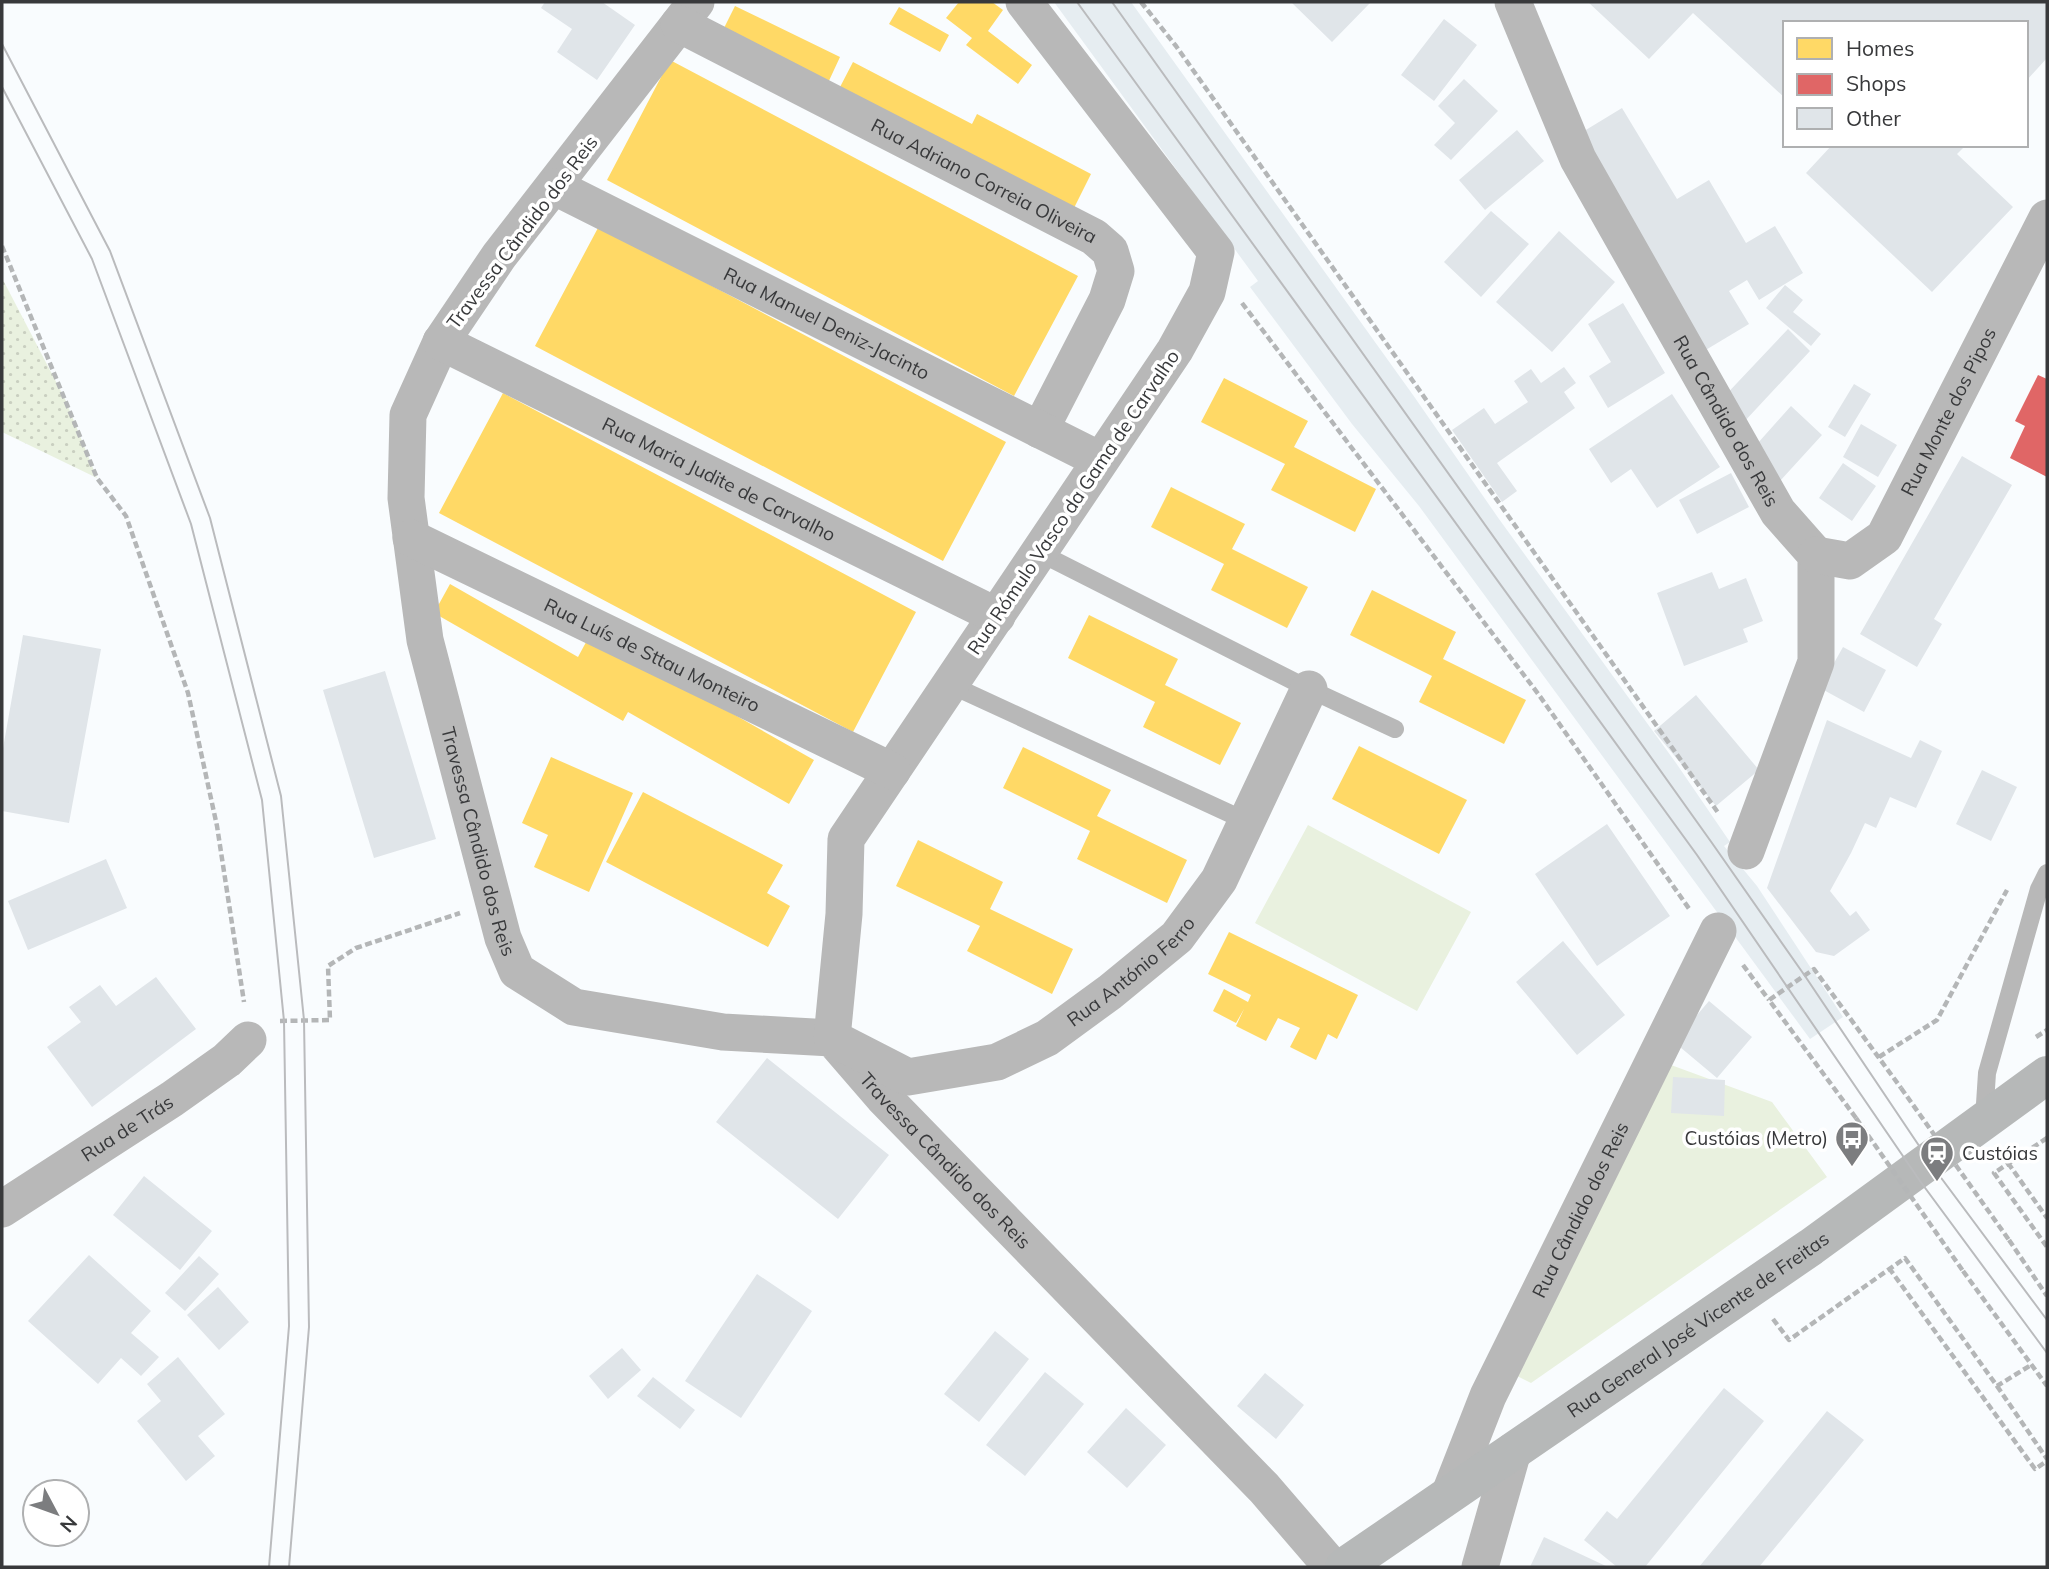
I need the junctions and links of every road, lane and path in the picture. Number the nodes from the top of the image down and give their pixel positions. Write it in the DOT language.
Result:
graph roads {
  1 [pos="1024,2"];
  2 [pos="1141,2"];
  3 [pos="1513,2"];
  4 [pos="688,13"];
  5 [pos="555,187"];
  6 [pos="2047,218"];
  7 [pos="2,246"];
  8 [pos="1213,264"];
  9 [pos="441,342"];
  10 [pos="1040,430"];
  11 [pos="1100,460"];
  12 [pos="411,538"];
  13 [pos="1040,552"];
  14 [pos="1816,555"];
  15 [pos="997,616"];
  16 [pos="951,685"];
  17 [pos="1309,690"];
  18 [pos="1395,729"];
  19 [pos="892,771"];
  20 [pos="1247,821"];
  21 [pos="1746,851"];
  22 [pos="2047,873"];
  23 [pos="2010,885"];
  24 [pos="494,901"];
  25 [pos="1716,936"];
  26 [pos="832,1038"];
  27 [pos="248,1040"];
  28 [pos="1879,1057"];
  29 [pos="2047,1075"];
  30 [pos="1984,1120"];
  31 [pos="2047,1138"];
  32 [pos="2008,1163"];
  33 [pos="2,1209"];
  34 [pos="2047,1218"];
  35 [pos="2047,1247"];
  36 [pos="1889,1269"];
  37 [pos="2047,1296"];
  38 [pos="1768,1313"];
  39 [pos="2031,1365"];
  40 [pos="1997,1386"];
  41 [pos="2047,1387"];
  42 [pos="1513,1451"];
  43 [pos="2047,1460"];
  44 [pos="1450,1493"];
  45 [pos="1332,1567"];
  46 [pos="1344,1567"];
  47 [pos="1480,1567"];
  1 -- 8 [label="street"];
  2 -- 21 [label="path"];
  3 -- 14 [label="street, Rua Cândido dos Reis"];
  4 -- 5 [label="street, Travessa Cândido dos Reis"];
  4 -- 10 [label="street, Rua Adriano Correia Oliveira"];
  5 -- 9 [label="street, Travessa Cândido dos Reis"];
  5 -- 10 [label="street, Rua Manuel Deniz-Jacinto"];
  6 -- 14 [label="street, Rua Monte dos Pipos"];
  7 -- 27 [label="path"];
  8 -- 11 [label="street, Rua Rómulo Vasco da Gama de Carvalho"];
  8 -- 25 [label="path"];
  9 -- 12 [label="street, Travessa Cândido dos Reis"];
  9 -- 15 [label="street, Rua Maria Judite de Carvalho"];
  10 -- 11 [label="street, Rua Manuel Deniz-Jacinto"];
  11 -- 13 [label="street, Rua Rómulo Vasco da Gama de Carvalho"];
  12 -- 19 [label="street, Rua Luís de Sttau Monteiro"];
  12 -- 24 [label="street, Travessa Cândido dos Reis"];
  13 -- 15 [label="street, Rua Rómulo Vasco da Gama de Carvalho"];
  13 -- 17 [label="lane"];
  14 -- 21 [label="street"];
  15 -- 16 [label="street, Rua Rómulo Vasco da Gama de Carvalho"];
  16 -- 19 [label="street, Rua Rómulo Vasco da Gama de Carvalho"];
  16 -- 20 [label="lane"];
  17 -- 18 [label="lane"];
  17 -- 20 [label="street, Rua António Ferro"];
  19 -- 26 [label="street, Rua Rómulo Vasco da Gama de Carvalho"];
  20 -- 26 [label="street, Rua António Ferro"];
  22 -- 30 [label="lane"];
  23 -- 28 [label="path"];
  24 -- 26 [label="street, Travessa Cândido dos Reis"];
  24 -- 27 [label="path"];
  25 -- 44 [label="street, Rua Cândido dos Reis"];
  26 -- 45 [label="street, Travessa Cândido dos Reis"];
  27 -- 33 [label="street, Rua de Trás"];
  28 -- 37 [label="path, bridge"];
  28 -- 39 [label="path, bridge"];
  29 -- 30 [label="main road, Rua General José Vicente de Freitas"];
  30 -- 42 [label="main road, Rua General José Vicente de Freitas"];
  31 -- 32 [label="path"];
  32 -- 34 [label="path"];
  32 -- 35 [label="path"];
  36 -- 38 [label="path"];
  36 -- 40 [label="path"];
  36 -- 43 [label="path"];
  39 -- 40 [label="path"];
  39 -- 41 [label="path"];
  40 -- 43 [label="path"];
  42 -- 44 [label="main road, Rua General José Vicente de Freitas"];
  42 -- 47 [label="street"];
  44 -- 46 [label="main road, Rua General José Vicente de Freitas"];
}
